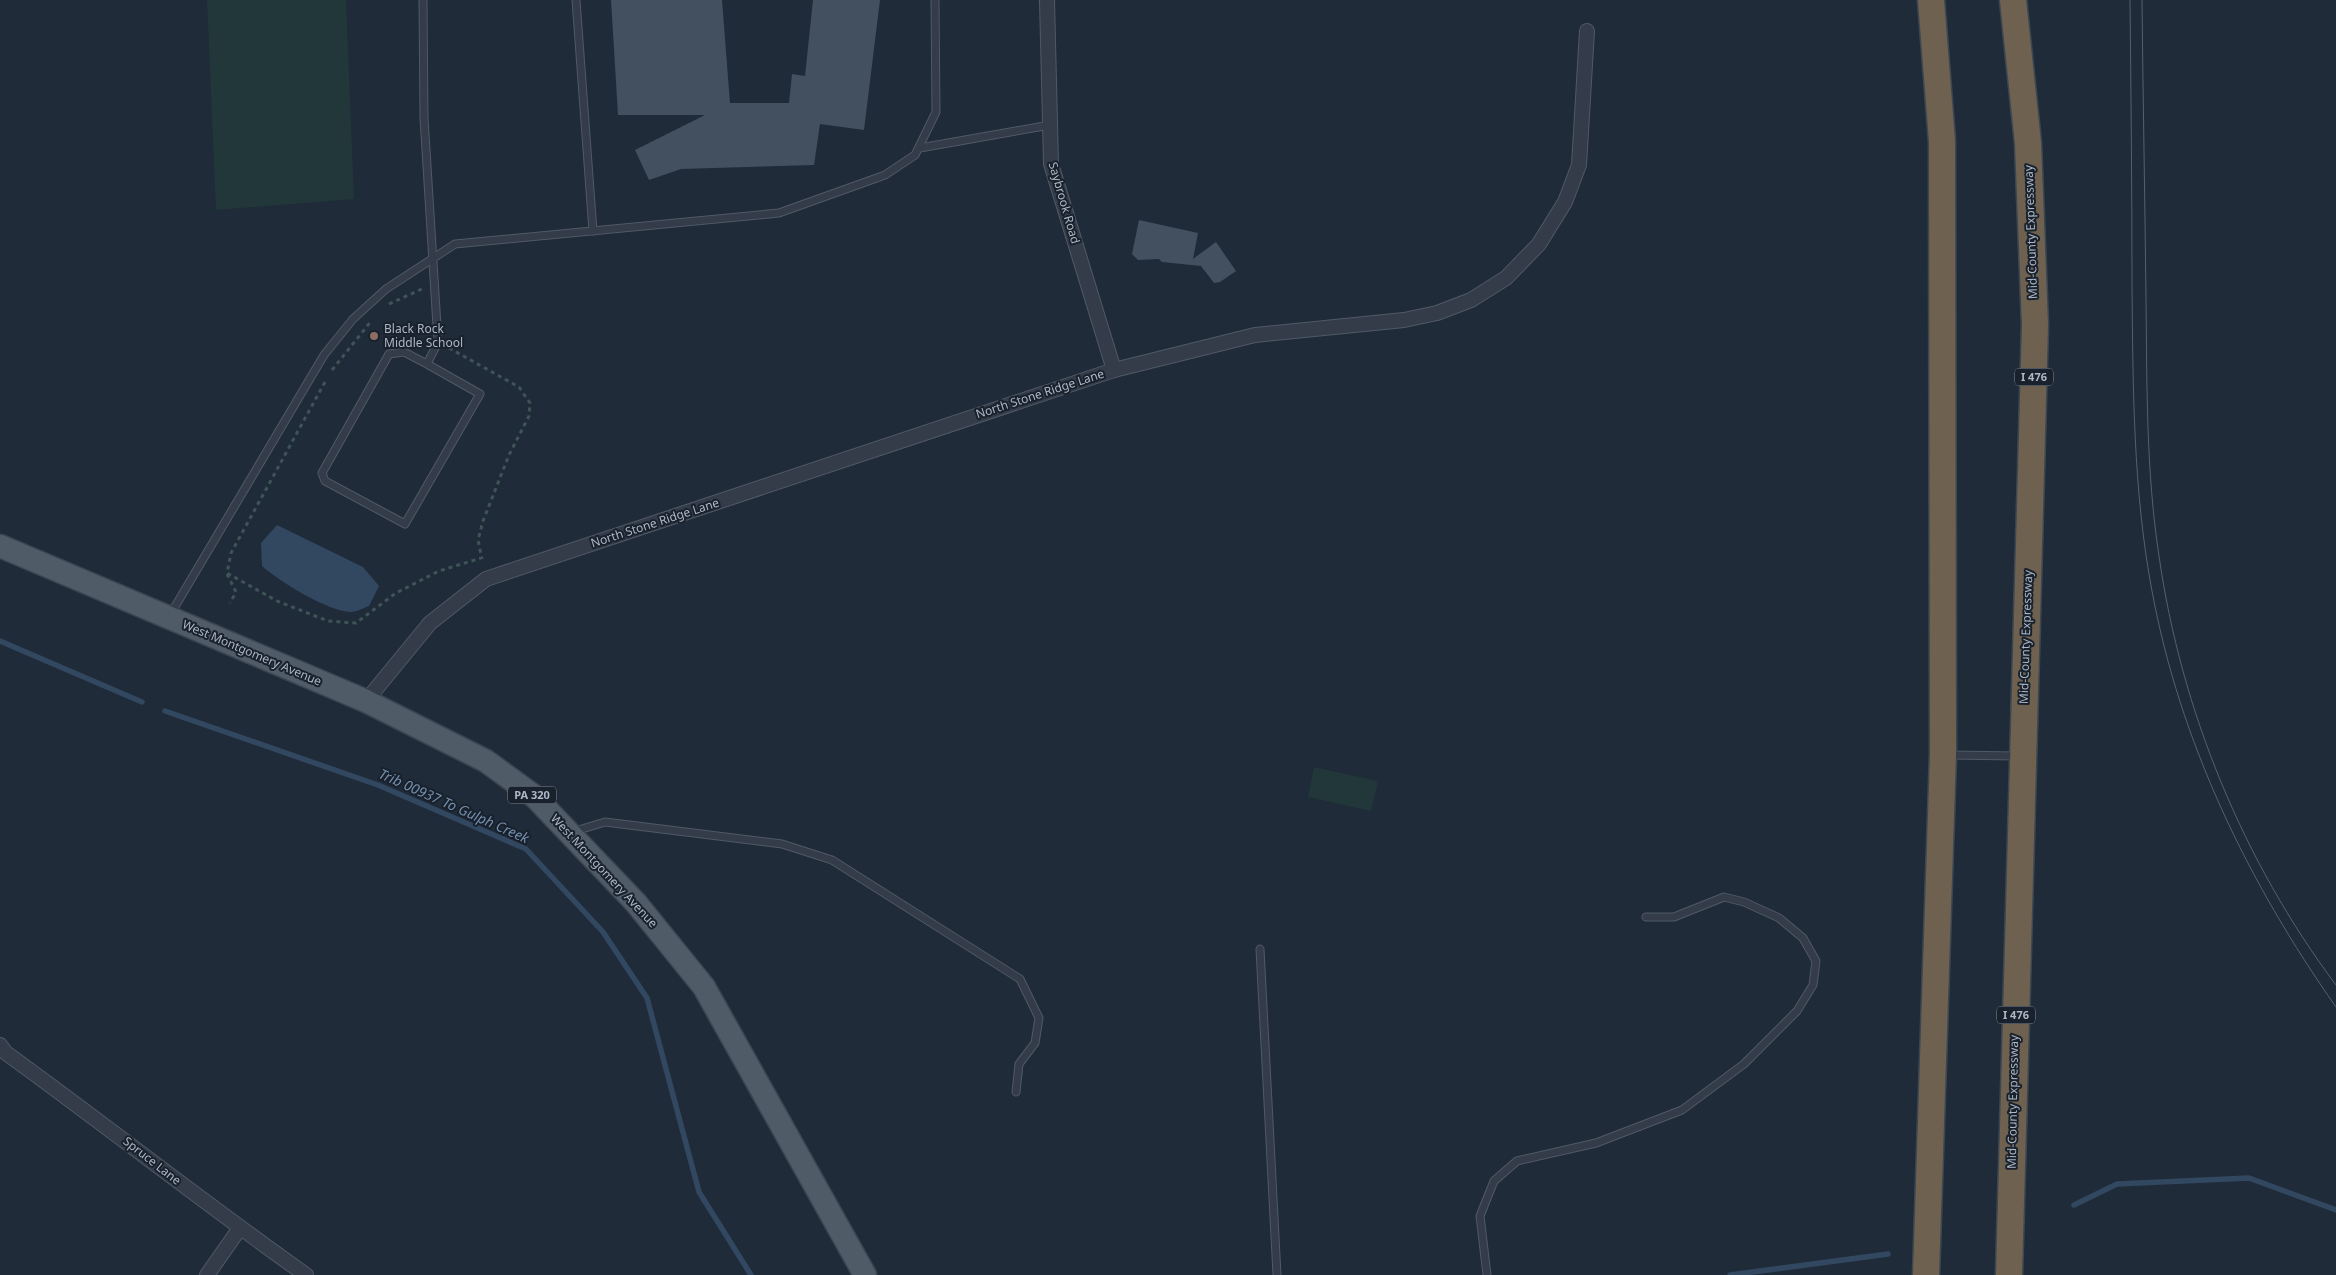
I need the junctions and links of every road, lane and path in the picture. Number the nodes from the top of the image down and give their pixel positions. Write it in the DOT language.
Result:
graph roads {
  1 [pos="422,0"];
  2 [pos="576,0"];
  3 [pos="935,0"];
  4 [pos="1047,0"];
  5 [pos="1931,0"];
  6 [pos="2013,0"];
  7 [pos="1587,31"];
  8 [pos="1050,124"];
  9 [pos="920,148"];
  10 [pos="593,231"];
  11 [pos="434,258"];
  12 [pos="438,342"];
  13 [pos="427,364"];
  14 [pos="1114,370"];
  15 [pos="0,546"];
  16 [pos="227,574"];
  17 [pos="490,578"];
  18 [pos="230,603"];
  19 [pos="169,617"];
  20 [pos="366,701"];
  21 [pos="1943,754"];
  22 [pos="2022,756"];
  23 [pos="570,833"];
  24 [pos="1646,917"];
  25 [pos="1260,949"];
  26 [pos="0,1044"];
  27 [pos="1016,1092"];
  28 [pos="240,1228"];
  29 [pos="1926,1267"];
  30 [pos="207,1275"];
  31 [pos="306,1275"];
  32 [pos="865,1275"];
  33 [pos="1277,1275"];
  34 [pos="1487,1275"];
  35 [pos="2009,1275"];
  1 -- 11 [label="lane"];
  2 -- 10 [label="lane"];
  3 -- 9 [label="lane"];
  4 -- 8 [label="street, Saybrook Road"];
  5 -- 21 [label="highway"];
  6 -- 22 [label="highway, Mid-County Expressway / I 476"];
  7 -- 14 [label="street, North Stone Ridge Lane"];
  8 -- 9 [label="lane"];
  8 -- 14 [label="street, Saybrook Road"];
  9 -- 10 [label="lane"];
  10 -- 11 [label="lane"];
  11 -- 12 [label="lane"];
  11 -- 19 [label="lane"];
  12 -- 13 [label="lane"];
  12 -- 17 [label="path"];
  13 -- 13 [label="lane"];
  14 -- 17 [label="street, North Stone Ridge Lane"];
  15 -- 19 [label="main road, West Montgomery Avenue / PA 320"];
  16 -- 18 [label="path"];
  17 -- 20 [label="street, North Stone Ridge Lane"];
  19 -- 20 [label="main road, West Montgomery Avenue / PA 320"];
  20 -- 23 [label="main road, West Montgomery Avenue / PA 320"];
  21 -- 22 [label="lane"];
  21 -- 29 [label="highway"];
  22 -- 35 [label="highway, Mid-County Expressway / I 476"];
  23 -- 27 [label="lane"];
  23 -- 32 [label="main road, West Montgomery Avenue / PA 320"];
  24 -- 34 [label="lane"];
  25 -- 33 [label="lane"];
  26 -- 28 [label="street, Spruce Lane"];
  28 -- 30 [label="street"];
  28 -- 31 [label="street, Spruce Lane"];
}
